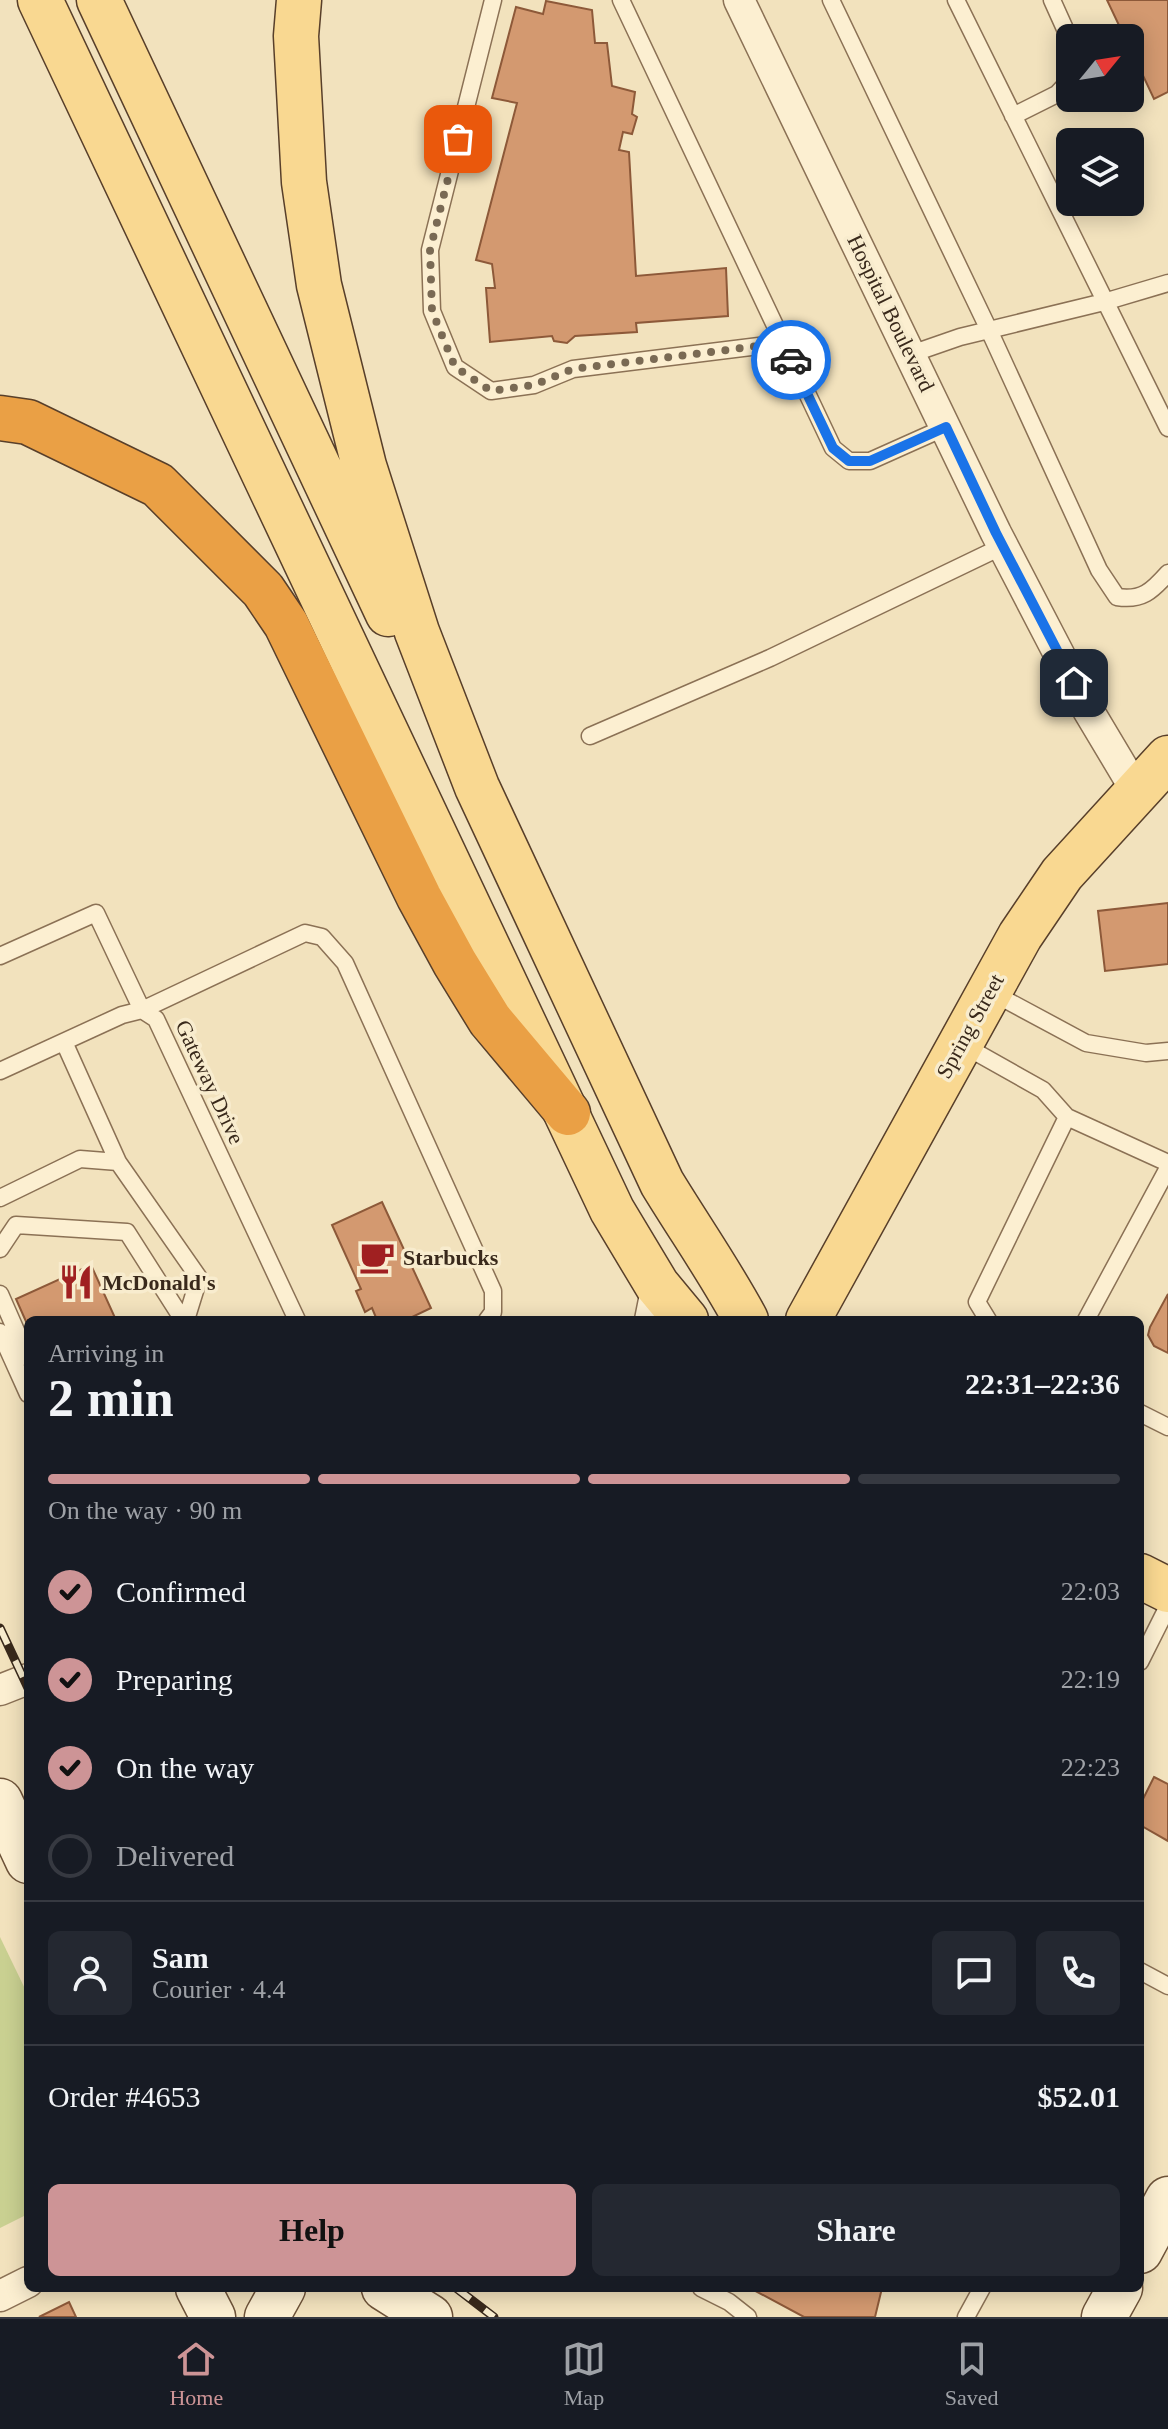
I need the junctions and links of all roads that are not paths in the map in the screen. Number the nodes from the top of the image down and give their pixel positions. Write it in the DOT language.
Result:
graph roads {
  1 [pos="40,0"];
  2 [pos="99,0"];
  3 [pos="299,0"];
  4 [pos="493,0"];
  5 [pos="621,0"];
  6 [pos="739,0"];
  7 [pos="831,0"];
  8 [pos="956,0"];
  9 [pos="1052,0"];
  10 [pos="1063,24"];
  11 [pos="1056,94"];
  12 [pos="1013,116"];
  13 [pos="1168,283"];
  14 [pos="1104,302"];
  15 [pos="989,330"];
  16 [pos="783,343"];
  17 [pos="911,354"];
  18 [pos="0,418"];
  19 [pos="946,427"];
  20 [pos="1168,428"];
  21 [pos="1003,546"];
  22 [pos="1168,573"];
  23 [pos="590,736"];
  24 [pos="1168,758"];
  25 [pos="477,787"];
  26 [pos="1137,792"];
  27 [pos="0,956"];
  28 [pos="989,991"];
  29 [pos="142,1010"];
  30 [pos="64,1042"];
  31 [pos="960,1044"];
  32 [pos="1168,1051"];
  33 [pos="0,1071"];
  34 [pos="568,1113"];
  35 [pos="1067,1117"];
  36 [pos="118,1162"];
  37 [pos="1168,1166"];
  38 [pos="0,1198"];
  39 [pos="0,1249"];
  40 [pos="0,1294"];
  41 [pos="654,1302"];
  42 [pos="181,1316"];
  43 [pos="185,1316"];
  44 [pos="295,1316"];
  45 [pos="490,1316"];
  46 [pos="679,1316"];
  47 [pos="744,1316"];
  48 [pos="810,1316"];
  49 [pos="986,1316"];
  50 [pos="1088,1316"];
  51 [pos="0,1332"];
  52 [pos="24,1349"];
  53 [pos="24,1385"];
  54 [pos="1144,1415"];
  55 [pos="1168,1427"];
  56 [pos="1144,1578"];
  57 [pos="1168,1590"];
  58 [pos="1168,1606"];
  59 [pos="1144,1654"];
  60 [pos="24,1681"];
  61 [pos="0,1690"];
  62 [pos="0,1801"];
  63 [pos="24,1852"];
  64 [pos="1144,1973"];
  65 [pos="1168,1986"];
  66 [pos="1168,2199"];
  67 [pos="1144,2244"];
  68 [pos="24,2284"];
  69 [pos="200,2292"];
  70 [pos="281,2292"];
  71 [pos="390,2292"];
  72 [pos="709,2292"];
  73 [pos="980,2292"];
  74 [pos="1118,2292"];
  75 [pos="0,2296"];
  76 [pos="213,2317"];
  77 [pos="267,2317"];
  78 [pos="430,2317"];
  79 [pos="748,2317"];
  80 [pos="966,2317"];
  81 [pos="1104,2317"];
  1 -- 34 [label="main road"];
  2 -- 25 [label="main road"];
  3 -- 25 [label="main road"];
  4 -- 16 [label="lane"];
  5 -- 16 [label="lane"];
  6 -- 17 [label="street, Hospital Boulevard"];
  7 -- 15 [label="lane"];
  8 -- 12 [label="lane"];
  9 -- 10 [label="lane"];
  11 -- 12 [label="lane"];
  12 -- 14 [label="lane"];
  13 -- 14 [label="lane"];
  14 -- 15 [label="lane"];
  14 -- 20 [label="lane"];
  15 -- 17 [label="lane"];
  15 -- 22 [label="lane"];
  16 -- 19 [label="lane"];
  17 -- 19 [label="street, Hospital Boulevard"];
  18 -- 34 [label="highway"];
  19 -- 21 [label="street, Hospital Boulevard"];
  21 -- 23 [label="lane"];
  21 -- 26 [label="street, Hospital Boulevard"];
  24 -- 26 [label="main road, Spring Street"];
  25 -- 47 [label="main road"];
  26 -- 28 [label="main road, Spring Street"];
  27 -- 29 [label="lane"];
  28 -- 31 [label="main road, Spring Street"];
  28 -- 32 [label="lane"];
  29 -- 30 [label="lane, Gateway Drive"];
  29 -- 44 [label="lane, Gateway Drive"];
  29 -- 45 [label="lane"];
  30 -- 33 [label="lane, Gateway Drive"];
  30 -- 36 [label="lane"];
  31 -- 35 [label="lane"];
  31 -- 48 [label="main road, Spring Street"];
  34 -- 41 [label="main road"];
  35 -- 37 [label="lane"];
  35 -- 49 [label="lane"];
  36 -- 38 [label="lane"];
  36 -- 43 [label="lane"];
  37 -- 50 [label="lane"];
  39 -- 42 [label="lane"];
  40 -- 52 [label="lane"];
  41 -- 46 [label="main road"];
  51 -- 53 [label="lane"];
  54 -- 55 [label="lane"];
  56 -- 57 [label="main road"];
  58 -- 59 [label="lane"];
  60 -- 61 [label="street"];
  62 -- 63 [label="street"];
  64 -- 65 [label="lane"];
  66 -- 67 [label="street"];
  68 -- 75 [label="street"];
  69 -- 76 [label="street"];
  70 -- 77 [label="street"];
  71 -- 78 [label="street"];
  72 -- 79 [label="lane"];
  73 -- 80 [label="lane"];
  74 -- 81 [label="street"];
}
